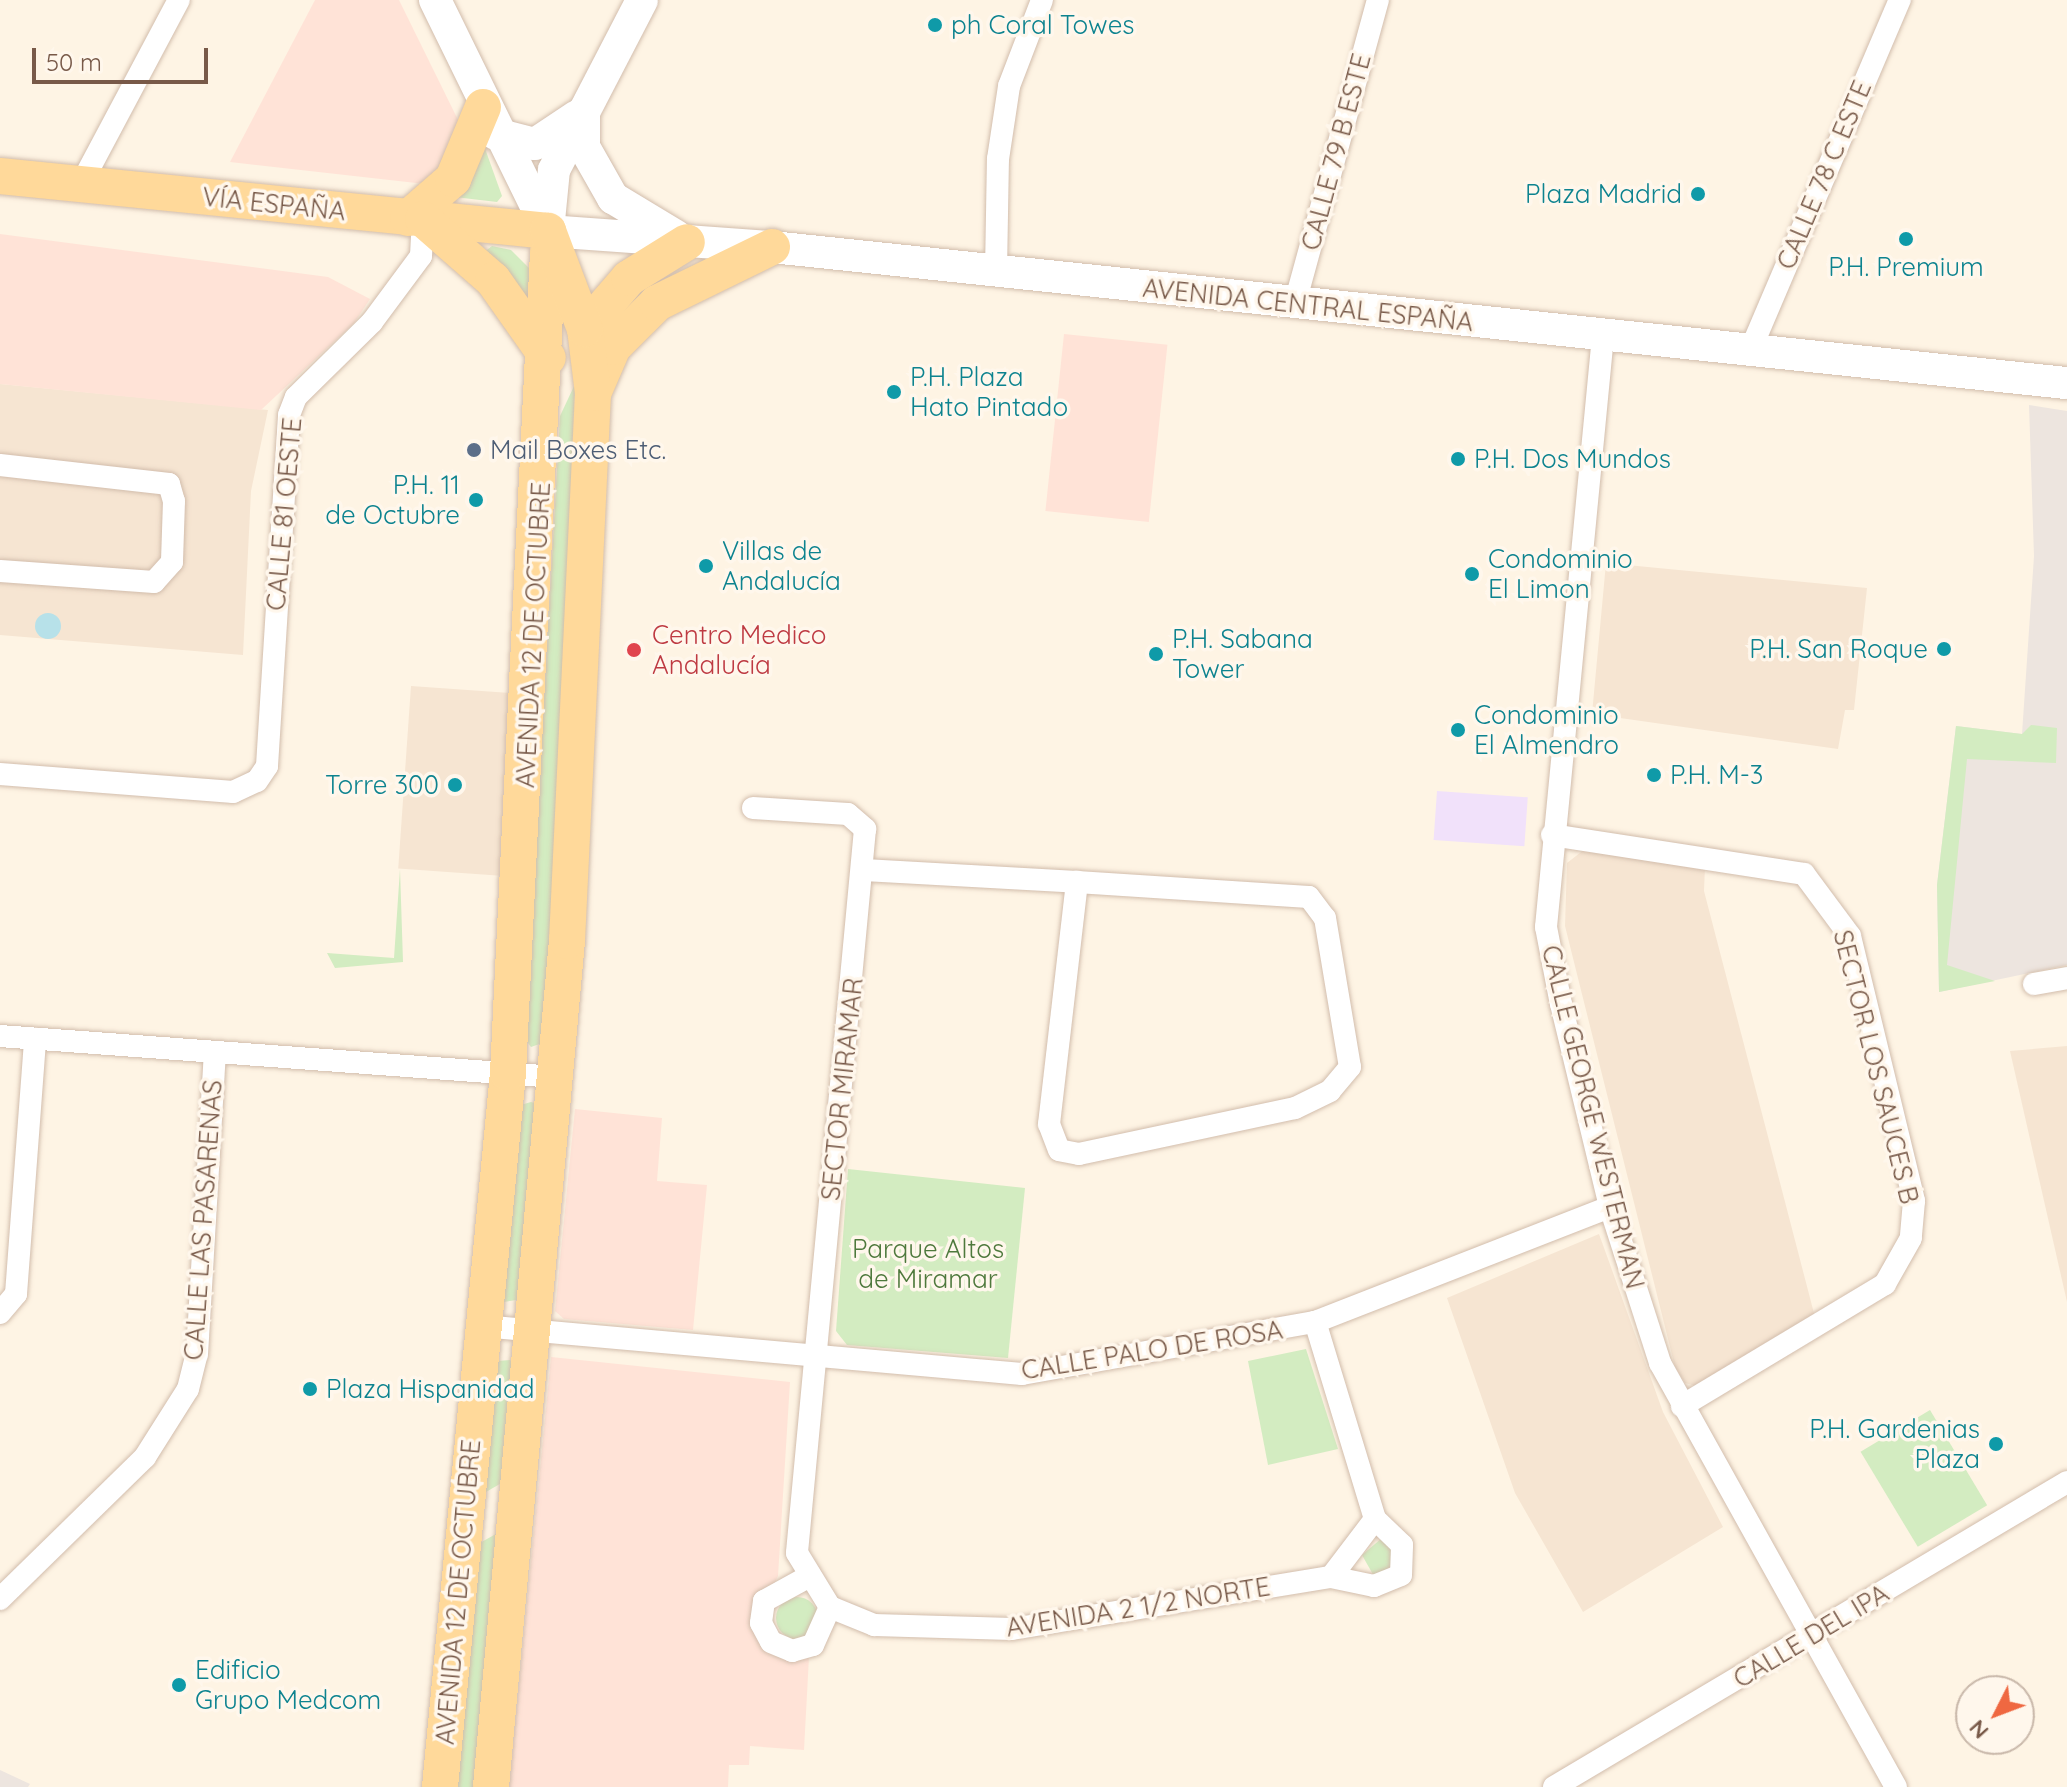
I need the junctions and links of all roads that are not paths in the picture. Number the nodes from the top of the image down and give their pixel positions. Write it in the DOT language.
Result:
graph roads {
  1 [pos="179,0"];
  2 [pos="435,0"];
  3 [pos="642,0"];
  4 [pos="1042,0"];
  5 [pos="1378,0"];
  6 [pos="1900,0"];
  7 [pos="584,111"];
  8 [pos="490,120"];
  9 [pos="0,176"];
  10 [pos="81,184"];
  11 [pos="416,218"];
  12 [pos="548,231"];
  13 [pos="687,242"];
  14 [pos="772,247"];
  15 [pos="996,271"];
  16 [pos="1295,303"];
  17 [pos="585,329"];
  18 [pos="1603,336"];
  19 [pos="1750,351"];
  20 [pos="548,358"];
  21 [pos="2067,383"];
  22 [pos="593,393"];
  23 [pos="0,465"];
  24 [pos="0,571"];
  25 [pos="0,774"];
  26 [pos="753,808"];
  27 [pos="1552,835"];
  28 [pos="864,870"];
  29 [pos="1077,882"];
  30 [pos="2067,978"];
  31 [pos="2034,984"];
  32 [pos="0,1036"];
  33 [pos="35,1039"];
  34 [pos="215,1054"];
  35 [pos="508,1073"];
  36 [pos="555,1077"];
  37 [pos="1610,1207"];
  38 [pos="3,1307"];
  39 [pos="1315,1322"];
  40 [pos="482,1326"];
  41 [pos="531,1333"];
  42 [pos="815,1361"];
  43 [pos="1682,1406"];
  44 [pos="2067,1482"];
  45 [pos="518,1509"];
  46 [pos="1375,1519"];
  47 [pos="464,1520"];
  48 [pos="1331,1577"];
  49 [pos="806,1578"];
  50 [pos="0,1599"];
  51 [pos="830,1607"];
  52 [pos="1808,1638"];
  53 [pos="440,1787"];
  54 [pos="491,1787"];
  55 [pos="1554,1787"];
  56 [pos="1896,1787"];
  1 -- 10 [label="street"];
  2 -- 8 [label="main road"];
  3 -- 7 [label="main road"];
  4 -- 15 [label="street"];
  5 -- 16 [label="street, CALLE 79 B ESTE"];
  6 -- 19 [label="street, CALLE 78 C ESTE"];
  7 -- 8 [label="main road"];
  7 -- 12 [label="main road"];
  7 -- 13 [label="main road"];
  8 -- 11 [label="main road"];
  8 -- 12 [label="main road"];
  9 -- 10 [label="main road, VÍA ESPAÑA"];
  10 -- 11 [label="main road, VÍA ESPAÑA"];
  11 -- 12 [label="main road, VÍA ESPAÑA"];
  11 -- 20 [label="main road"];
  11 -- 25 [label="street, CALLE 81 OESTE"];
  12 -- 13 [label="main road, AVENIDA CENTRAL ESPAÑA"];
  12 -- 17 [label="main road, AVENIDA 12 DE OCTUBRE"];
  12 -- 20 [label="main road, AVENIDA 12 DE OCTUBRE"];
  13 -- 14 [label="main road, AVENIDA CENTRAL ESPAÑA"];
  13 -- 17 [label="main road"];
  14 -- 15 [label="main road, AVENIDA CENTRAL ESPAÑA"];
  14 -- 22 [label="main road"];
  15 -- 16 [label="main road, AVENIDA CENTRAL ESPAÑA"];
  16 -- 18 [label="main road, AVENIDA CENTRAL ESPAÑA"];
  17 -- 22 [label="main road, AVENIDA 12 DE OCTUBRE"];
  18 -- 19 [label="main road, AVENIDA CENTRAL ESPAÑA"];
  18 -- 27 [label="street, CALLE GEORGE WESTERMAN"];
  19 -- 21 [label="main road, AVENIDA CENTRAL ESPAÑA"];
  20 -- 35 [label="main road, AVENIDA 12 DE OCTUBRE"];
  22 -- 36 [label="main road, AVENIDA 12 DE OCTUBRE"];
  23 -- 24 [label="street"];
  26 -- 28 [label="street, SECTOR MIRAMAR"];
  27 -- 37 [label="street, CALLE GEORGE WESTERMAN"];
  27 -- 43 [label="street, SECTOR LOS SAUCES B"];
  28 -- 29 [label="street"];
  28 -- 42 [label="street, SECTOR MIRAMAR"];
  29 -- 29 [label="street"];
  30 -- 31 [label="street"];
  32 -- 33 [label="street"];
  33 -- 34 [label="street"];
  33 -- 38 [label="street"];
  34 -- 35 [label="street"];
  34 -- 50 [label="street, CALLE LAS PASARENAS"];
  35 -- 36 [label="street"];
  35 -- 40 [label="main road, AVENIDA 12 DE OCTUBRE"];
  36 -- 41 [label="main road, AVENIDA 12 DE OCTUBRE"];
  37 -- 39 [label="street, CALLE PALO DE ROSA"];
  37 -- 43 [label="street, CALLE GEORGE WESTERMAN"];
  39 -- 42 [label="street, CALLE PALO DE ROSA"];
  39 -- 46 [label="street"];
  40 -- 41 [label="street, CALLE PALO DE ROSA"];
  40 -- 47 [label="main road, AVENIDA 12 DE OCTUBRE"];
  41 -- 42 [label="street, CALLE PALO DE ROSA"];
  41 -- 45 [label="main road, AVENIDA 12 DE OCTUBRE"];
  42 -- 49 [label="street, AVENIDA 2 1/2 NORTE"];
  43 -- 52 [label="street, CALLE GEORGE WESTERMAN"];
  44 -- 52 [label="street, CALLE DEL IPA"];
  45 -- 47 [label="main road"];
  45 -- 54 [label="main road, AVENIDA 12 DE OCTUBRE"];
  46 -- 48 [label="street"];
  46 -- 48 [label="street"];
  47 -- 53 [label="main road, AVENIDA 12 DE OCTUBRE"];
  48 -- 51 [label="street, AVENIDA 2 1/2 NORTE"];
  49 -- 51 [label="street, AVENIDA 2 1/2 NORTE"];
  49 -- 51 [label="street"];
  52 -- 55 [label="street, CALLE DEL IPA"];
  52 -- 56 [label="street, CALLE GEORGE WESTERMAN"];
}
